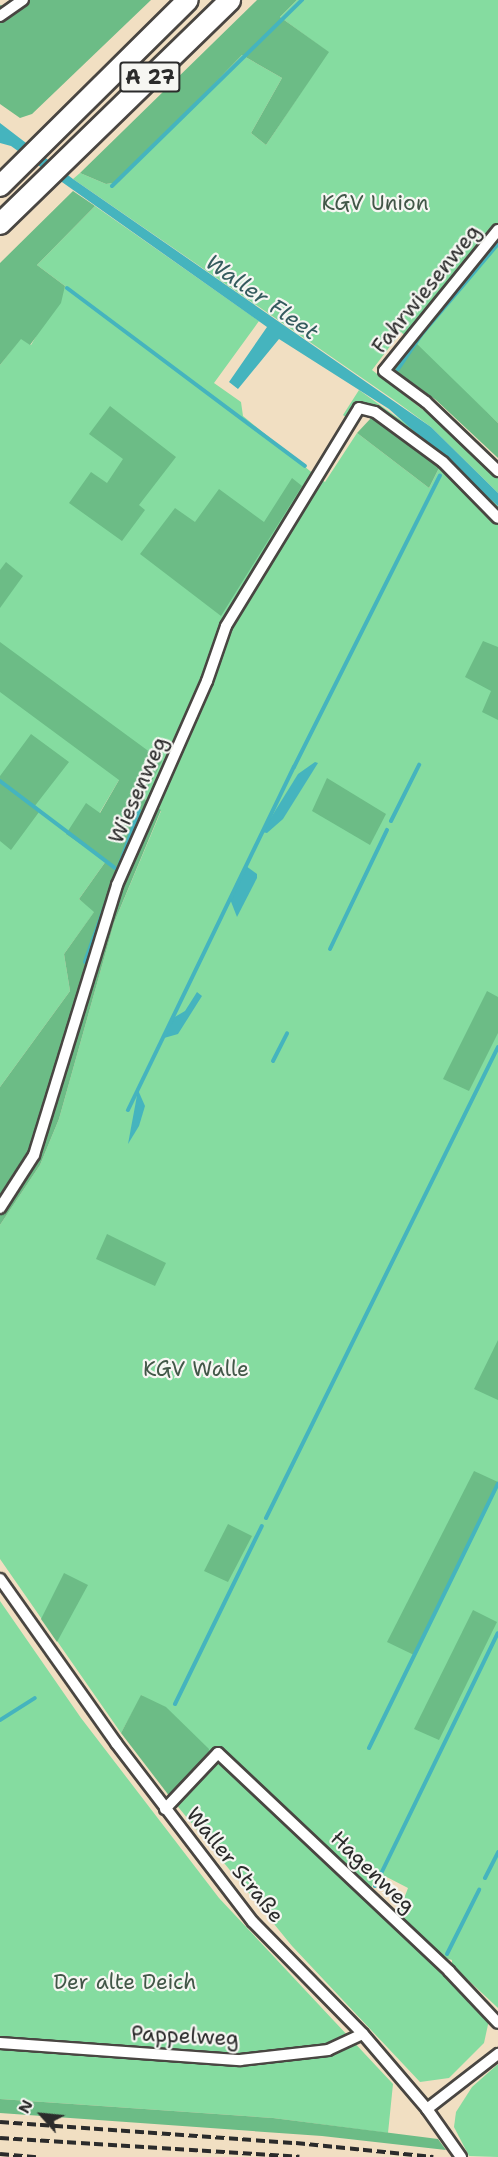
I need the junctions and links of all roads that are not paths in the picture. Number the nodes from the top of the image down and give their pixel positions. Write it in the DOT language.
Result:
graph roads {
  1 [pos="23,0"];
  2 [pos="188,0"];
  3 [pos="230,0"];
  4 [pos="0,16"];
  5 [pos="0,186"];
  6 [pos="0,224"];
  7 [pos="498,231"];
  8 [pos="498,471"];
  9 [pos="498,518"];
  10 [pos="0,1208"];
  11 [pos="0,1580"];
  12 [pos="165,1809"];
  13 [pos="498,2023"];
  14 [pos="363,2034"];
  15 [pos="0,2043"];
  16 [pos="498,2054"];
  17 [pos="427,2109"];
  18 [pos="461,2157"];
  1 -- 4 [label="street"];
  2 -- 5 [label="highway, A 27"];
  3 -- 6 [label="highway, A 27"];
  7 -- 8 [label="street, Fahrwiesenweg"];
  9 -- 10 [label="street, Wiesenweg"];
  11 -- 12 [label="street, Waller Straße"];
  12 -- 13 [label="street, Hagenweg"];
  12 -- 14 [label="street, Waller Straße"];
  14 -- 15 [label="street, Pappelweg"];
  14 -- 17 [label="street, Waller Straße"];
  16 -- 17 [label="street"];
  17 -- 18 [label="street, Waller Straße"];
}
